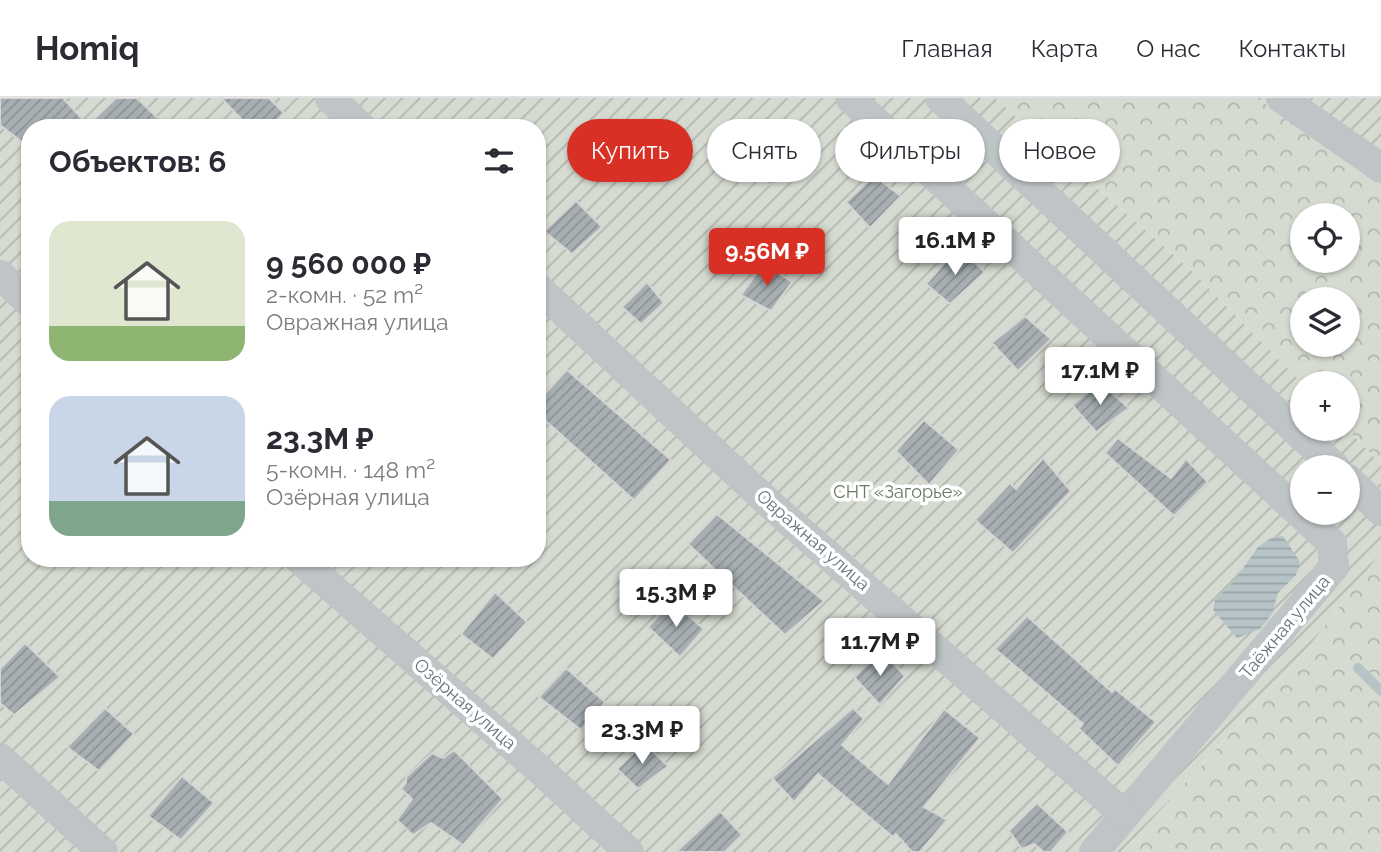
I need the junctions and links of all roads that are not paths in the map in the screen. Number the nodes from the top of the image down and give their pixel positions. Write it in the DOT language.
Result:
graph roads {
  1 [pos="330,98"];
  2 [pos="850,98"];
  3 [pos="940,98"];
  4 [pos="1281,98"];
  5 [pos="352,119"];
  6 [pos="1381,168"];
  7 [pos="0,275"];
  8 [pos="21,295"];
  9 [pos="546,295"];
  10 [pos="1322,455"];
  11 [pos="1360,491"];
  12 [pos="1381,511"];
  13 [pos="308,567"];
  14 [pos="0,758"];
  15 [pos="1125,816"];
  16 [pos="103,852"];
  17 [pos="629,852"];
  18 [pos="1094,852"];
  1 -- 5 [label="street"];
  2 -- 15 [label="street, Таёжная улица"];
  3 -- 10 [label="street"];
  4 -- 6 [label="street"];
  7 -- 8 [label="street"];
  9 -- 15 [label="street, Овражная улица"];
  11 -- 12 [label="street"];
  13 -- 17 [label="street, Озёрная улица"];
  14 -- 16 [label="street"];
  15 -- 18 [label="street, Таёжная улица"];
}
